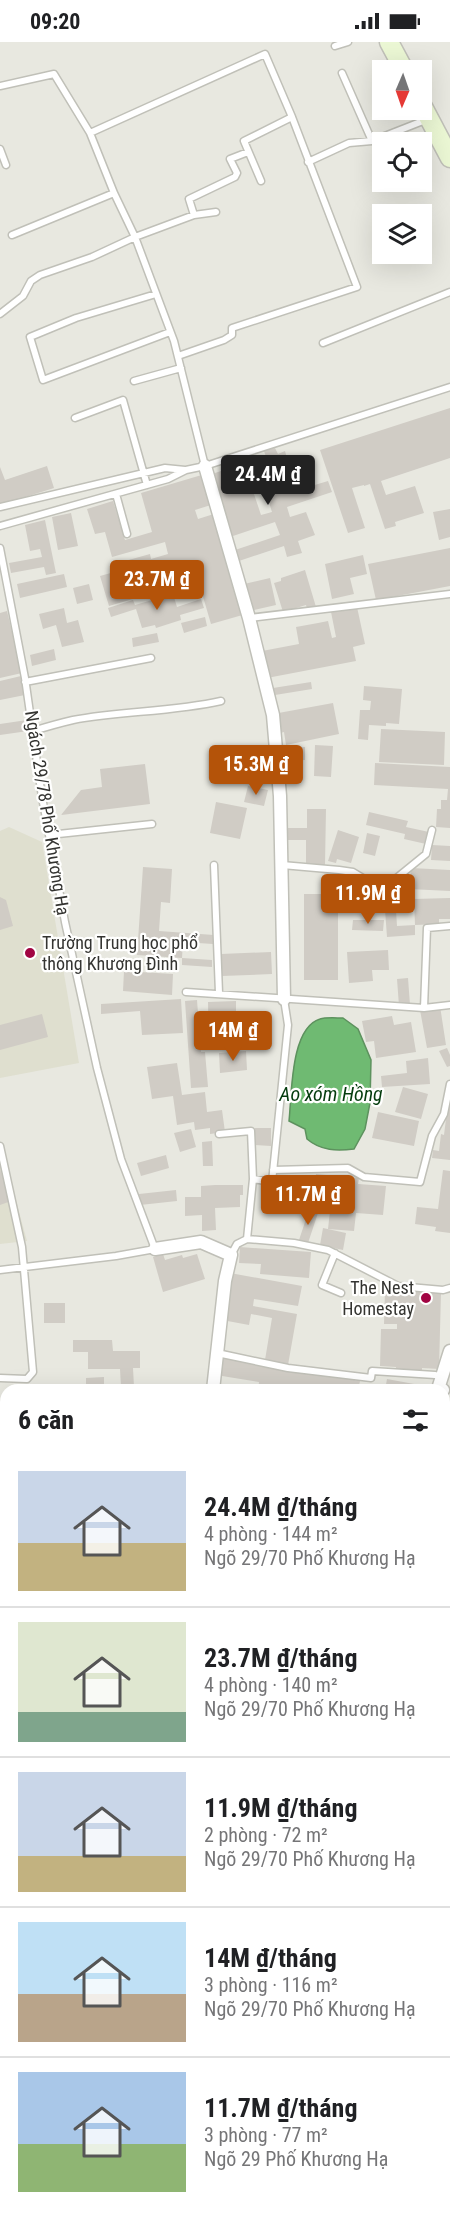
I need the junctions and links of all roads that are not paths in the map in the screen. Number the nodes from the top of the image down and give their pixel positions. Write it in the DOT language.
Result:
graph roads {
  1 [pos="348,42"];
  2 [pos="389,42"];
  3 [pos="335,46"];
  4 [pos="399,60"];
  5 [pos="342,73"];
  6 [pos="0,86"];
  7 [pos="292,117"];
  8 [pos="410,120"];
  9 [pos="429,120"];
  10 [pos="388,132"];
  11 [pos="90,133"];
  12 [pos="372,141"];
  13 [pos="0,149"];
  14 [pos="249,152"];
  15 [pos="450,158"];
  16 [pos="308,162"];
  17 [pos="6,165"];
  18 [pos="261,181"];
  19 [pos="114,193"];
  20 [pos="216,212"];
  21 [pos="194,215"];
  22 [pos="12,235"];
  23 [pos="135,237"];
  24 [pos="450,292"];
  25 [pos="156,294"];
  26 [pos="0,314"];
  27 [pos="170,332"];
  28 [pos="323,343"];
  29 [pos="178,356"];
  30 [pos="181,368"];
  31 [pos="134,381"];
  32 [pos="450,387"];
  33 [pos="75,418"];
  34 [pos="205,466"];
  35 [pos="186,470"];
  36 [pos="144,472"];
  37 [pos="101,482"];
  38 [pos="147,485"];
  39 [pos="56,494"];
  40 [pos="116,494"];
  41 [pos="105,497"];
  42 [pos="0,507"];
  43 [pos="60,509"];
  44 [pos="0,526"];
  45 [pos="127,534"];
  46 [pos="0,548"];
  47 [pos="450,594"];
  48 [pos="249,618"];
  49 [pos="151,658"];
  50 [pos="25,682"];
  51 [pos="220,701"];
  52 [pos="33,731"];
  53 [pos="152,824"];
  54 [pos="432,830"];
  55 [pos="49,836"];
  56 [pos="214,865"];
  57 [pos="282,866"];
  58 [pos="450,926"];
  59 [pos="186,992"];
  60 [pos="219,993"];
  61 [pos="284,999"];
  62 [pos="450,1005"];
  63 [pos="424,1008"];
  64 [pos="450,1083"];
  65 [pos="219,1134"];
  66 [pos="0,1146"];
  67 [pos="273,1170"];
  68 [pos="254,1179"];
  69 [pos="247,1239"];
  70 [pos="155,1249"];
  71 [pos="335,1253"];
  72 [pos="231,1256"];
  73 [pos="24,1268"];
  74 [pos="0,1270"];
  75 [pos="450,1288"];
  76 [pos="341,1293"];
  77 [pos="450,1351"];
  78 [pos="216,1353"];
  79 [pos="435,1375"];
  80 [pos="0,1378"];
  81 [pos="213,1384"];
  82 [pos="440,1384"];
  1 -- 3 [label="lane"];
  2 -- 4 [label="main road"];
  5 -- 12 [label="lane"];
  6 -- 11 [label="lane"];
  7 -- 11 [label="lane"];
  7 -- 14 [label="lane"];
  7 -- 16 [label="lane"];
  8 -- 10 [label="lane"];
  9 -- 15 [label="main road"];
  11 -- 19 [label="lane"];
  12 -- 16 [label="lane"];
  13 -- 17 [label="lane"];
  14 -- 18 [label="lane"];
  14 -- 21 [label="lane"];
  16 -- 29 [label="lane"];
  19 -- 22 [label="lane"];
  19 -- 23 [label="lane"];
  20 -- 21 [label="lane"];
  21 -- 23 [label="lane"];
  23 -- 25 [label="lane"];
  23 -- 26 [label="lane"];
  24 -- 28 [label="lane"];
  25 -- 27 [label="lane"];
  25 -- 27 [label="lane"];
  27 -- 29 [label="lane"];
  29 -- 30 [label="lane"];
  30 -- 31 [label="lane"];
  30 -- 34 [label="lane"];
  32 -- 34 [label="lane"];
  33 -- 36 [label="lane"];
  34 -- 35 [label="lane"];
  34 -- 48 [label="street"];
  35 -- 36 [label="lane"];
  35 -- 38 [label="lane"];
  36 -- 37 [label="lane"];
  36 -- 38 [label="lane"];
  37 -- 39 [label="lane"];
  37 -- 41 [label="lane"];
  38 -- 40 [label="lane"];
  39 -- 42 [label="lane"];
  39 -- 43 [label="lane"];
  40 -- 41 [label="lane"];
  40 -- 45 [label="lane"];
  41 -- 43 [label="lane"];
  43 -- 44 [label="lane"];
  46 -- 50 [label="lane, Ngách 29/78 Phố Khương Hạ"];
  47 -- 48 [label="lane"];
  48 -- 57 [label="street"];
  49 -- 50 [label="lane"];
  50 -- 52 [label="lane, Ngách 29/78 Phố Khương Hạ"];
  51 -- 52 [label="lane"];
  52 -- 55 [label="lane, Ngách 29/78 Phố Khương Hạ"];
  53 -- 55 [label="lane"];
  54 -- 57 [label="lane"];
  55 -- 70 [label="lane, Ngách 29/78 Phố Khương Hạ"];
  56 -- 60 [label="lane"];
  57 -- 61 [label="street"];
  58 -- 63 [label="lane"];
  59 -- 60 [label="lane"];
  60 -- 61 [label="lane"];
  61 -- 63 [label="lane"];
  61 -- 67 [label="lane"];
  62 -- 63 [label="lane"];
  64 -- 67 [label="lane"];
  65 -- 68 [label="lane"];
  66 -- 73 [label="lane"];
  67 -- 68 [label="lane"];
  68 -- 69 [label="lane"];
  69 -- 71 [label="lane"];
  69 -- 72 [label="lane"];
  70 -- 72 [label="street"];
  70 -- 73 [label="lane"];
  71 -- 75 [label="lane"];
  71 -- 76 [label="lane"];
  72 -- 78 [label="street"];
  73 -- 74 [label="lane"];
  73 -- 80 [label="lane"];
  77 -- 82 [label="street"];
  78 -- 79 [label="lane"];
  78 -- 81 [label="street"];
}
